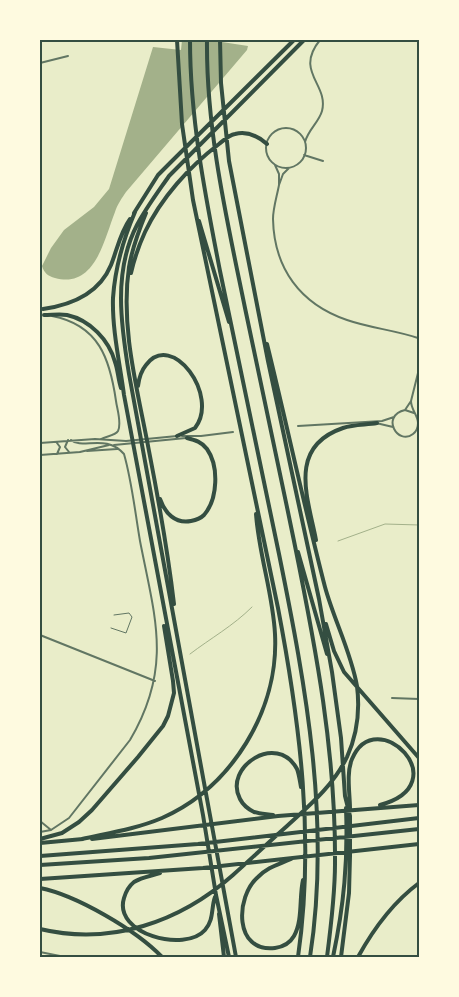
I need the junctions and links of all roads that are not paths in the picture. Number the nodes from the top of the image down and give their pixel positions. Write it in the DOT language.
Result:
graph roads {
  1 [pos="177,40"];
  2 [pos="190,40"];
  3 [pos="207,40"];
  4 [pos="220,40"];
  5 [pos="294,40"];
  6 [pos="304,40"];
  7 [pos="319,41"];
  8 [pos="68,56"];
  9 [pos="40,63"];
  10 [pos="305,142"];
  11 [pos="267,144"];
  12 [pos="304,155"];
  13 [pos="323,161"];
  14 [pos="274,164"];
  15 [pos="289,167"];
  16 [pos="279,185"];
  17 [pos="151,201"];
  18 [pos="195,209"];
  19 [pos="135,212"];
  20 [pos="128,287"];
  21 [pos="257,301"];
  22 [pos="42,309"];
  23 [pos="42,315"];
  24 [pos="419,334"];
  25 [pos="234,338"];
  26 [pos="418,338"];
  27 [pos="419,342"];
  28 [pos="419,369"];
  29 [pos="138,394"];
  30 [pos="124,395"];
  31 [pos="411,401"];
  32 [pos="405,410"];
  33 [pos="414,413"];
  34 [pos="394,416"];
  35 [pos="370,422"];
  36 [pos="377,423"];
  37 [pos="298,426"];
  38 [pos="393,428"];
  39 [pos="233,432"];
  40 [pos="177,436"];
  41 [pos="201,436"];
  42 [pos="188,438"];
  43 [pos="100,439"];
  44 [pos="70,440"];
  45 [pos="151,440"];
  46 [pos="56,442"];
  47 [pos="122,442"];
  48 [pos="40,443"];
  49 [pos="111,445"];
  50 [pos="119,450"];
  51 [pos="69,452"];
  52 [pos="80,452"];
  53 [pos="57,454"];
  54 [pos="40,455"];
  55 [pos="157,491"];
  56 [pos="255,499"];
  57 [pos="293,539"];
  58 [pos="326,588"];
  59 [pos="319,598"];
  60 [pos="163,609"];
  61 [pos="114,615"];
  62 [pos="111,628"];
  63 [pos="40,635"];
  64 [pos="180,644"];
  65 [pos="332,672"];
  66 [pos="155,681"];
  67 [pos="392,698"];
  68 [pos="419,699"];
  69 [pos="419,758"];
  70 [pos="345,796"];
  71 [pos="304,800"];
  72 [pos="419,805"];
  73 [pos="369,808"];
  74 [pos="278,816"];
  75 [pos="350,816"];
  76 [pos="419,818"];
  77 [pos="40,821"];
  78 [pos="419,829"];
  79 [pos="51,830"];
  80 [pos="40,832"];
  81 [pos="40,839"];
  82 [pos="82,840"];
  83 [pos="40,842"];
  84 [pos="419,844"];
  85 [pos="40,856"];
  86 [pos="294,857"];
  87 [pos="40,865"];
  88 [pos="305,870"];
  89 [pos="165,871"];
  90 [pos="40,878"];
  91 [pos="419,883"];
  92 [pos="40,888"];
  93 [pos="216,895"];
  94 [pos="219,909"];
  95 [pos="40,929"];
  96 [pos="40,952"];
  97 [pos="65,957"];
  98 [pos="162,957"];
  99 [pos="224,957"];
  100 [pos="229,957"];
  101 [pos="236,957"];
  102 [pos="298,957"];
  103 [pos="310,957"];
  104 [pos="327,957"];
  105 [pos="333,957"];
  106 [pos="341,957"];
  107 [pos="358,957"];
  1 -- 18 [label="highway"];
  2 -- 25 [label="highway"];
  3 -- 57 [label="highway"];
  4 -- 21 [label="highway"];
  5 -- 19 [label="highway"];
  6 -- 17 [label="highway"];
  7 -- 10 [label="street"];
  8 -- 9 [label="street"];
  10 -- 11 [label="street"];
  10 -- 12 [label="street"];
  11 -- 14 [label="street"];
  11 -- 20 [label="highway"];
  12 -- 13 [label="street"];
  12 -- 15 [label="street"];
  14 -- 15 [label="street"];
  14 -- 16 [label="street"];
  15 -- 16 [label="street"];
  16 -- 26 [label="street"];
  17 -- 20 [label="highway"];
  17 -- 64 [label="highway"];
  18 -- 25 [label="highway"];
  18 -- 56 [label="highway"];
  19 -- 22 [label="highway"];
  19 -- 30 [label="highway"];
  20 -- 29 [label="highway"];
  21 -- 58 [label="highway"];
  21 -- 59 [label="highway"];
  23 -- 30 [label="highway"];
  23 -- 43 [label="street"];
  24 -- 26 [label="street"];
  25 -- 103 [label="highway"];
  26 -- 27 [label="street"];
  28 -- 31 [label="street"];
  29 -- 40 [label="highway"];
  29 -- 55 [label="highway"];
  30 -- 60 [label="highway"];
  31 -- 32 [label="street"];
  31 -- 33 [label="street"];
  32 -- 33 [label="street"];
  32 -- 34 [label="street"];
  33 -- 38 [label="street"];
  34 -- 35 [label="street"];
  34 -- 38 [label="street"];
  35 -- 36 [label="street"];
  35 -- 37 [label="street"];
  36 -- 38 [label="street"];
  36 -- 58 [label="highway"];
  39 -- 41 [label="street"];
  40 -- 41 [label="street"];
  40 -- 45 [label="street"];
  41 -- 42 [label="street"];
  42 -- 45 [label="street"];
  42 -- 55 [label="highway"];
  43 -- 44 [label="street"];
  43 -- 47 [label="street"];
  44 -- 46 [label="street"];
  44 -- 49 [label="street"];
  44 -- 51 [label="street"];
  45 -- 47 [label="street"];
  46 -- 48 [label="street"];
  46 -- 53 [label="street"];
  47 -- 49 [label="street"];
  49 -- 50 [label="street"];
  49 -- 52 [label="street"];
  50 -- 52 [label="street"];
  50 -- 66 [label="street"];
  51 -- 52 [label="street"];
  51 -- 53 [label="street"];
  53 -- 54 [label="street"];
  55 -- 64 [label="highway"];
  56 -- 71 [label="highway"];
  56 -- 82 [label="highway"];
  57 -- 65 [label="highway"];
  57 -- 104 [label="highway"];
  58 -- 95 [label="highway"];
  59 -- 65 [label="highway"];
  59 -- 69 [label="highway"];
  60 -- 81 [label="highway"];
  60 -- 93 [label="highway"];
  61 -- 62 [label="lane"];
  63 -- 66 [label="street"];
  64 -- 101 [label="highway"];
  65 -- 70 [label="highway"];
  66 -- 79 [label="street"];
  67 -- 68 [label="street"];
  70 -- 75 [label="highway"];
  70 -- 105 [label="highway"];
  71 -- 74 [label="highway"];
  71 -- 88 [label="highway"];
  72 -- 73 [label="highway"];
  73 -- 74 [label="highway"];
  73 -- 75 [label="highway"];
  74 -- 82 [label="highway"];
  75 -- 106 [label="highway"];
  76 -- 85 [label="highway"];
  77 -- 79 [label="street"];
  78 -- 87 [label="highway"];
  79 -- 80 [label="street"];
  82 -- 83 [label="highway"];
  84 -- 86 [label="highway"];
  86 -- 88 [label="highway"];
  86 -- 89 [label="highway"];
  88 -- 102 [label="highway"];
  89 -- 90 [label="highway"];
  89 -- 93 [label="highway"];
  91 -- 107 [label="highway"];
  92 -- 98 [label="highway"];
  93 -- 94 [label="highway"];
  94 -- 99 [label="highway"];
  94 -- 100 [label="highway"];
  96 -- 97 [label="street"];
}
